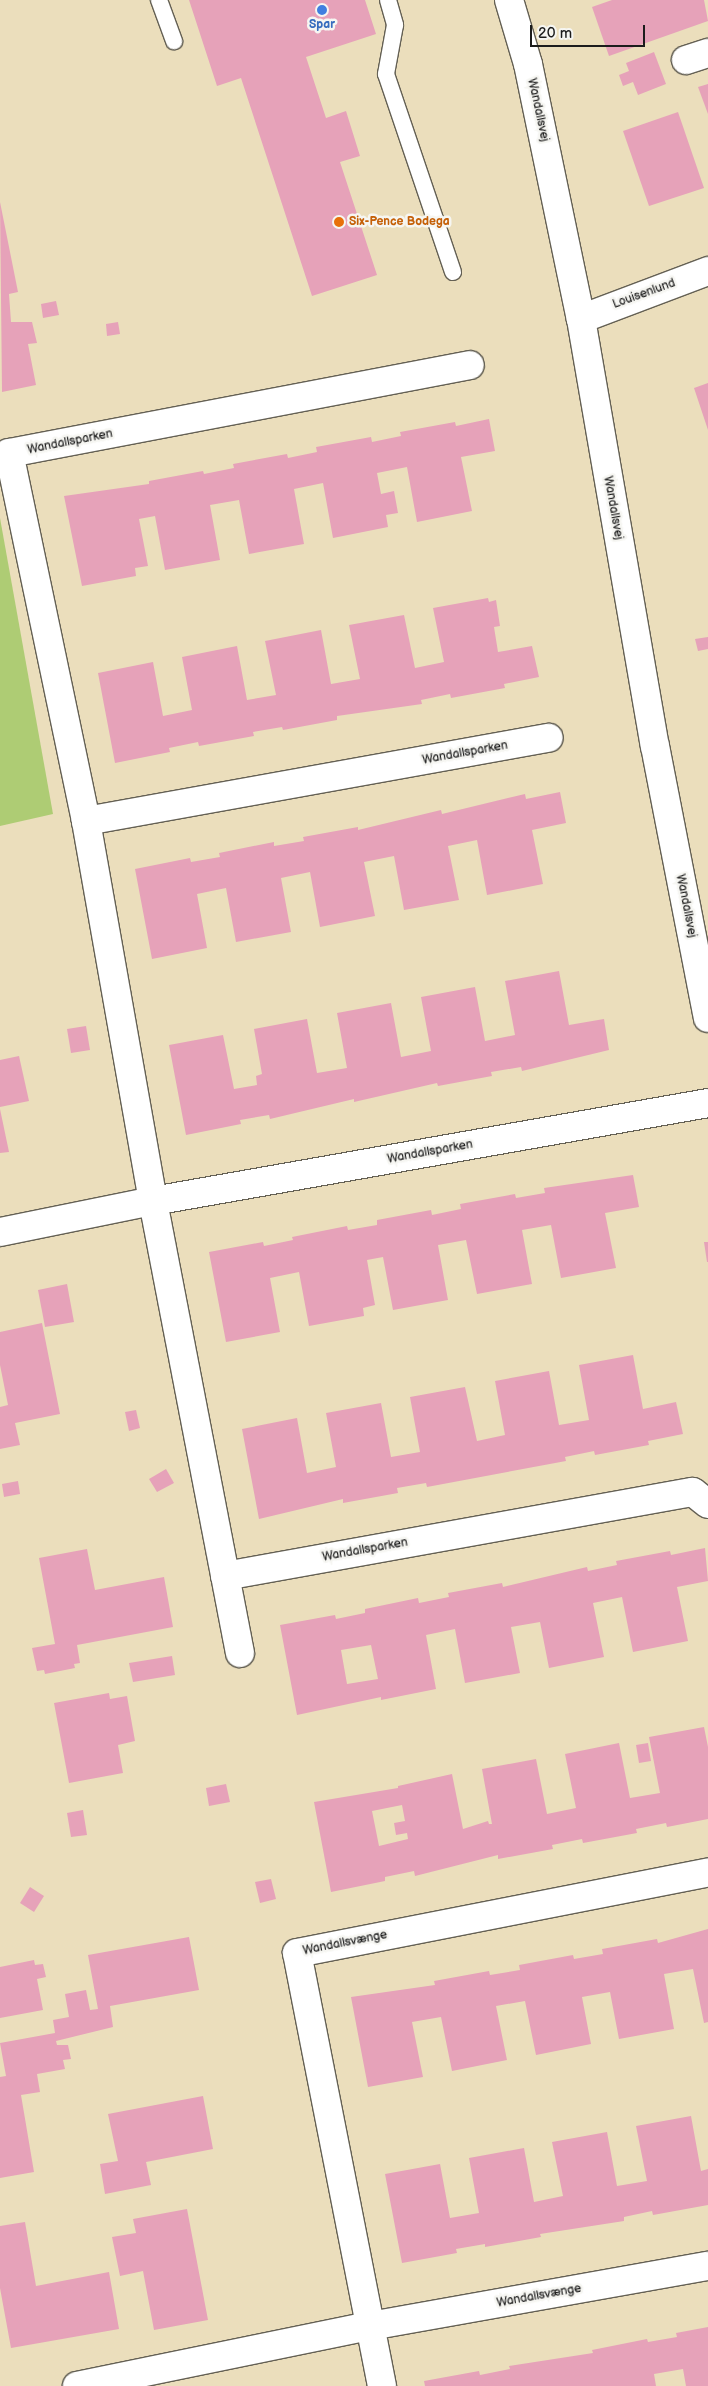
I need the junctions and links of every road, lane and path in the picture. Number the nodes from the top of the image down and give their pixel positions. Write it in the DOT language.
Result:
graph roads {
  1 [pos="159,0"];
  2 [pos="388,0"];
  3 [pos="509,0"];
  4 [pos="174,40"];
  5 [pos="453,272"];
  6 [pos="708,272"];
  7 [pos="581,318"];
  8 [pos="470,365"];
  9 [pos="549,738"];
  10 [pos="86,821"];
  11 [pos="708,1018"];
  12 [pos="708,1103"];
  13 [pos="153,1201"];
  14 [pos="0,1232"];
  15 [pos="708,1504"];
  16 [pos="225,1576"];
  17 [pos="240,1653"];
  18 [pos="708,1872"];
  19 [pos="708,2266"];
  20 [pos="370,2326"];
  21 [pos="77,2386"];
  22 [pos="382,2386"];
  1 -- 4 [label="lane"];
  2 -- 5 [label="lane"];
  3 -- 7 [label="street, Wandallsvej"];
  6 -- 7 [label="street, Louisenlund"];
  7 -- 11 [label="street, Wandallsvej"];
  8 -- 10 [label="street, Wandallsparken"];
  9 -- 10 [label="street, Wandallsparken"];
  10 -- 13 [label="street, Wandallsparken"];
  12 -- 13 [label="street, Wandallsparken"];
  13 -- 14 [label="street, Wandallsparken"];
  13 -- 16 [label="street, Wandallsparken"];
  15 -- 16 [label="street, Wandallsparken"];
  16 -- 17 [label="street, Wandallsparken"];
  18 -- 20 [label="street, Wandallsvænge"];
  19 -- 20 [label="street, Wandallsvænge"];
  20 -- 21 [label="street, Wandallsvænge"];
  20 -- 22 [label="street, Wandallsvænge"];
}
